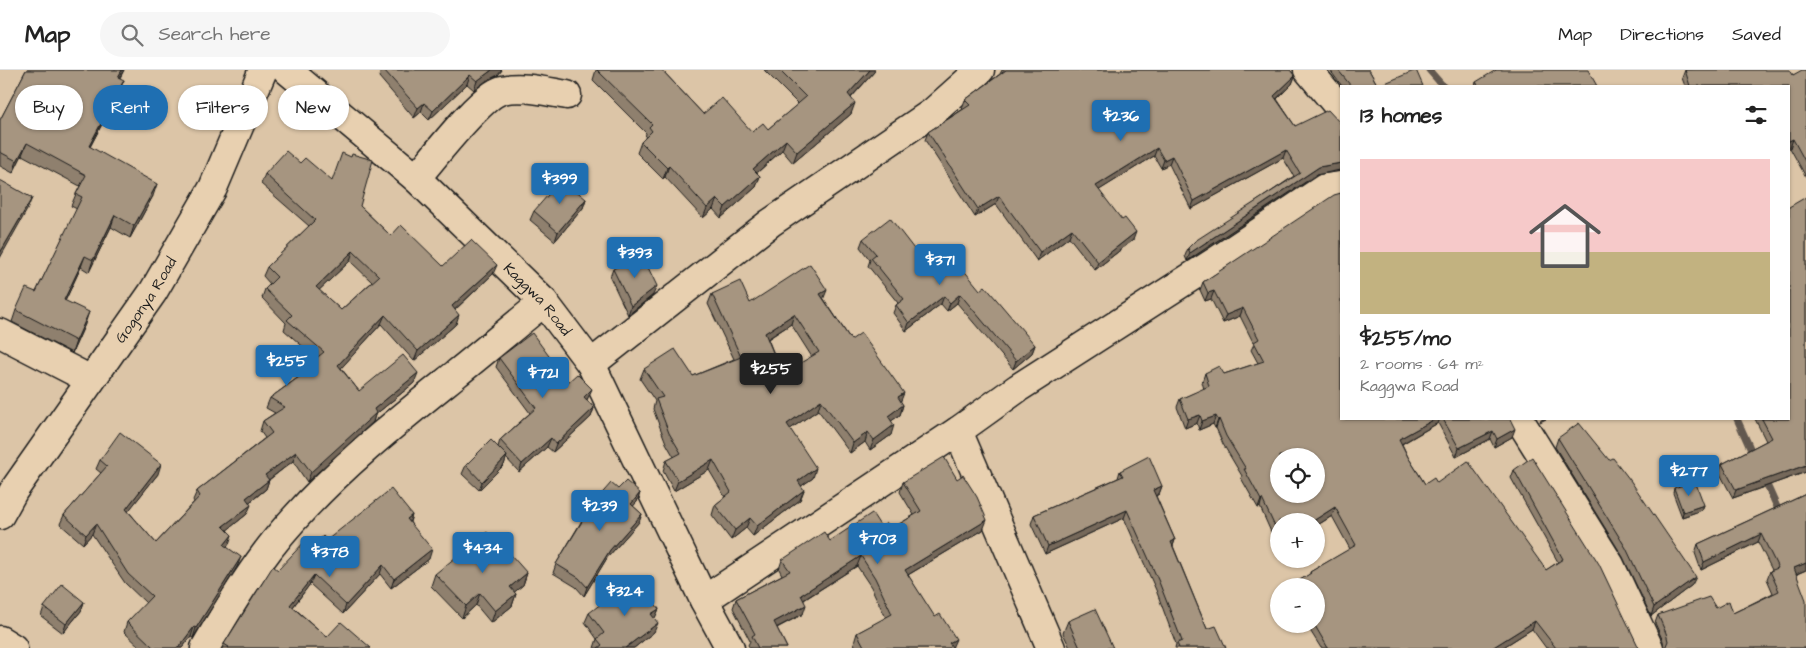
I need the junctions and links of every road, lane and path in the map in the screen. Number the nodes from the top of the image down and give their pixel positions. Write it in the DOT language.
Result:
graph roads {
  1 [pos="263,70"];
  2 [pos="287,70"];
  3 [pos="980,70"];
  4 [pos="1308,70"];
  5 [pos="568,94"];
  6 [pos="1340,110"];
  7 [pos="416,178"];
  8 [pos="1340,186"];
  9 [pos="544,302"];
  10 [pos="0,333"];
  11 [pos="591,364"];
  12 [pos="91,380"];
  13 [pos="1520,420"];
  14 [pos="958,431"];
  15 [pos="0,515"];
  16 [pos="704,600"];
  17 [pos="0,640"];
  18 [pos="13,648"];
  19 [pos="205,648"];
  20 [pos="730,648"];
  21 [pos="1051,648"];
  22 [pos="1649,648"];
  1 -- 12 [label="street, Gogonya Road"];
  2 -- 7 [label="street, Kaggwa Road"];
  3 -- 11 [label="street"];
  4 -- 6 [label="street"];
  5 -- 7 [label="street"];
  7 -- 9 [label="street, Kaggwa Road"];
  8 -- 14 [label="street"];
  9 -- 11 [label="street, Kaggwa Road"];
  9 -- 19 [label="street"];
  10 -- 12 [label="street"];
  11 -- 16 [label="street, Kaggwa Road"];
  12 -- 15 [label="street, Gogonya Road"];
  13 -- 22 [label="street"];
  14 -- 16 [label="street"];
  14 -- 21 [label="street"];
  16 -- 20 [label="street, Kaggwa Road"];
  17 -- 18 [label="street"];
}
